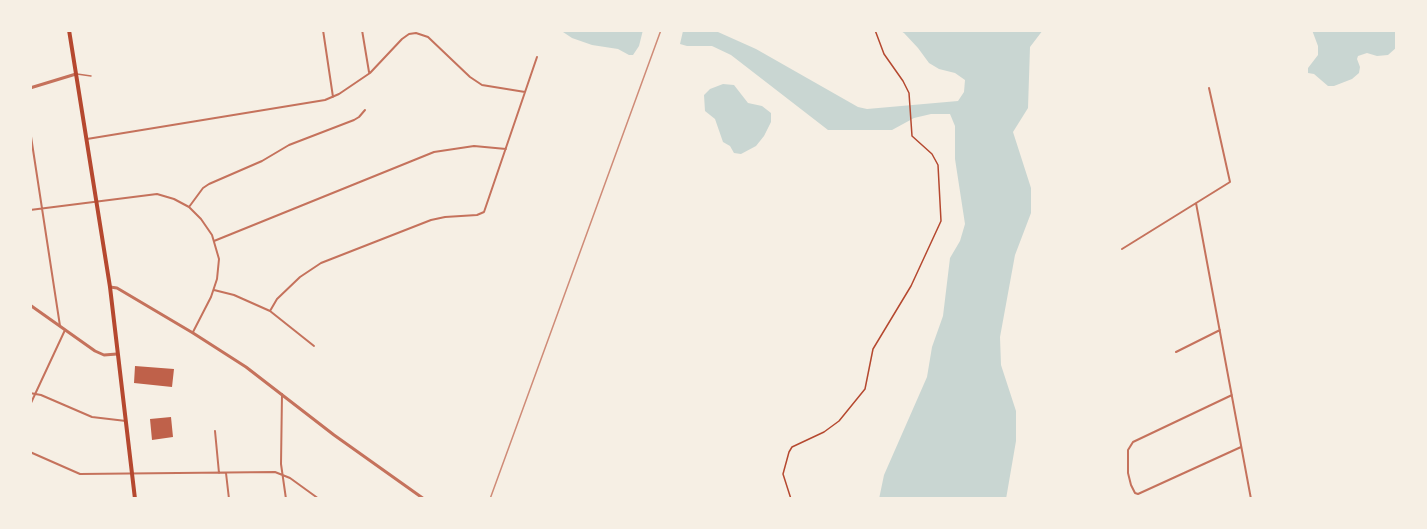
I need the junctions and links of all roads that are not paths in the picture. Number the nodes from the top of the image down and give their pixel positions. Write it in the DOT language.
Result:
graph roads {
  1 [pos="69,30"];
  2 [pos="323,30"];
  3 [pos="362,30"];
  4 [pos="537,57"];
  5 [pos="370,73"];
  6 [pos="76,74"];
  7 [pos="91,76"];
  8 [pos="30,88"];
  9 [pos="1209,88"];
  10 [pos="525,92"];
  11 [pos="333,97"];
  12 [pos="365,110"];
  13 [pos="30,130"];
  14 [pos="87,139"];
  15 [pos="506,149"];
  16 [pos="95,201"];
  17 [pos="1196,203"];
  18 [pos="189,207"];
  19 [pos="42,208"];
  20 [pos="30,210"];
  21 [pos="214,241"];
  22 [pos="1122,249"];
  23 [pos="110,287"];
  24 [pos="214,290"];
  25 [pos="30,304"];
  26 [pos="270,311"];
  27 [pos="60,326"];
  28 [pos="65,330"];
  29 [pos="1220,330"];
  30 [pos="193,333"];
  31 [pos="314,346"];
  32 [pos="1176,352"];
  33 [pos="117,354"];
  34 [pos="30,393"];
  35 [pos="35,394"];
  36 [pos="282,394"];
  37 [pos="1232,395"];
  38 [pos="30,405"];
  39 [pos="126,421"];
  40 [pos="215,431"];
  41 [pos="1241,447"];
  42 [pos="30,452"];
  43 [pos="132,473"];
  44 [pos="219,473"];
  45 [pos="226,473"];
  46 [pos="282,474"];
  47 [pos="421,498"];
  48 [pos="135,499"];
  49 [pos="229,499"];
  50 [pos="286,499"];
  51 [pos="319,499"];
  52 [pos="1251,499"];
  1 -- 6 [label="main road"];
  2 -- 11 [label="street"];
  3 -- 5 [label="street"];
  4 -- 10 [label="street"];
  5 -- 10 [label="street"];
  5 -- 11 [label="street"];
  6 -- 7 [label="lane"];
  6 -- 8 [label="street"];
  6 -- 14 [label="main road"];
  9 -- 17 [label="street"];
  10 -- 15 [label="street"];
  11 -- 14 [label="street"];
  12 -- 18 [label="street"];
  13 -- 19 [label="street"];
  14 -- 16 [label="main road"];
  15 -- 21 [label="street"];
  15 -- 26 [label="street"];
  16 -- 18 [label="street"];
  16 -- 19 [label="street"];
  16 -- 23 [label="main road"];
  17 -- 22 [label="street"];
  17 -- 29 [label="street"];
  18 -- 21 [label="street"];
  19 -- 20 [label="street"];
  19 -- 27 [label="street"];
  21 -- 24 [label="street"];
  23 -- 30 [label="street"];
  23 -- 33 [label="main road"];
  24 -- 26 [label="street"];
  24 -- 30 [label="street"];
  25 -- 27 [label="street"];
  26 -- 31 [label="street"];
  27 -- 28 [label="street"];
  28 -- 33 [label="street"];
  28 -- 35 [label="street"];
  29 -- 32 [label="street"];
  29 -- 37 [label="street"];
  30 -- 36 [label="street"];
  33 -- 39 [label="main road"];
  34 -- 35 [label="street"];
  35 -- 38 [label="street"];
  35 -- 39 [label="street"];
  36 -- 46 [label="street"];
  36 -- 47 [label="street"];
  37 -- 41 [label="street"];
  37 -- 41 [label="street"];
  39 -- 43 [label="main road"];
  40 -- 44 [label="street"];
  41 -- 52 [label="street"];
  42 -- 43 [label="street"];
  43 -- 44 [label="street"];
  43 -- 48 [label="main road"];
  44 -- 45 [label="street"];
  45 -- 46 [label="street"];
  45 -- 49 [label="street"];
  46 -- 50 [label="street"];
  46 -- 51 [label="street"];
}
